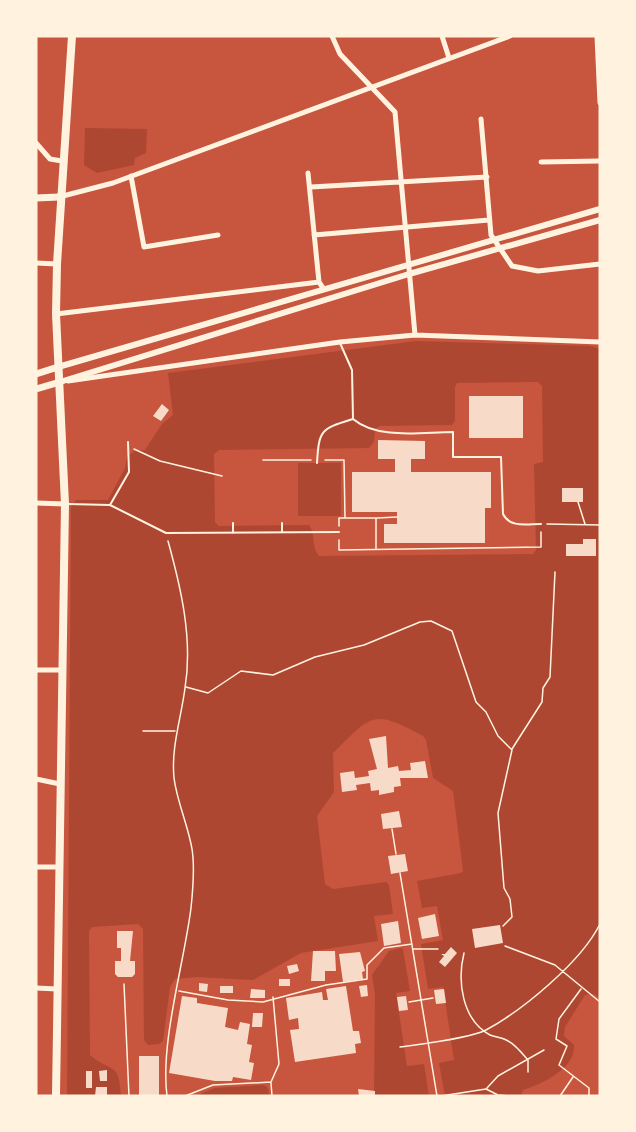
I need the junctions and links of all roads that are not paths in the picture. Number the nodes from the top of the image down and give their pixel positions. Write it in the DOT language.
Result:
graph roads {
  1 [pos="72,36"];
  2 [pos="332,36"];
  3 [pos="442,36"];
  4 [pos="510,36"];
  5 [pos="597,36"];
  6 [pos="496,39"];
  7 [pos="449,58"];
  8 [pos="372,87"];
  9 [pos="600,103"];
  10 [pos="481,119"];
  11 [pos="36,143"];
  12 [pos="62,161"];
  13 [pos="600,161"];
  14 [pos="541,162"];
  15 [pos="308,173"];
  16 [pos="131,176"];
  17 [pos="487,177"];
  18 [pos="401,182"];
  19 [pos="311,187"];
  20 [pos="59,197"];
  21 [pos="36,198"];
  22 [pos="600,209"];
  23 [pos="489,219"];
  24 [pos="600,220"];
  25 [pos="405,227"];
  26 [pos="218,235"];
  27 [pos="314,235"];
  28 [pos="495,240"];
  29 [pos="501,249"];
  30 [pos="36,263"];
  31 [pos="57,264"];
  32 [pos="600,264"];
  33 [pos="409,265"];
  34 [pos="409,274"];
  35 [pos="321,285"];
  36 [pos="56,314"];
  37 [pos="415,335"];
  38 [pos="340,342"];
  39 [pos="600,342"];
  40 [pos="58,367"];
  41 [pos="36,374"];
  42 [pos="60,382"];
  43 [pos="36,389"];
  44 [pos="353,419"];
  45 [pos="128,444"];
  46 [pos="317,462"];
  47 [pos="36,503"];
  48 [pos="65,504"];
  49 [pos="110,505"];
  50 [pos="282,523"];
  51 [pos="233,524"];
  52 [pos="541,524"];
  53 [pos="282,532"];
  54 [pos="339,532"];
  55 [pos="233,533"];
  56 [pos="36,670"];
  57 [pos="62,670"];
  58 [pos="36,779"];
  59 [pos="60,784"];
  60 [pos="36,867"];
  61 [pos="59,867"];
  62 [pos="36,988"];
  63 [pos="57,989"];
  64 [pos="56,1096"];
  1 -- 12 [label="main road"];
  2 -- 8 [label="street"];
  3 -- 7 [label="street"];
  4 -- 6 [label="street"];
  5 -- 9 [label="street"];
  6 -- 7 [label="street"];
  7 -- 8 [label="street"];
  8 -- 16 [label="street"];
  8 -- 18 [label="street"];
  10 -- 17 [label="street"];
  11 -- 12 [label="street"];
  12 -- 20 [label="main road"];
  13 -- 14 [label="street"];
  15 -- 19 [label="street"];
  16 -- 20 [label="street"];
  16 -- 26 [label="street"];
  17 -- 18 [label="street"];
  17 -- 23 [label="street"];
  18 -- 19 [label="street"];
  18 -- 25 [label="street"];
  19 -- 27 [label="street"];
  20 -- 21 [label="main road"];
  20 -- 31 [label="main road"];
  22 -- 28 [label="street"];
  23 -- 25 [label="street"];
  23 -- 28 [label="street"];
  24 -- 29 [label="street"];
  25 -- 27 [label="street"];
  25 -- 33 [label="street"];
  27 -- 35 [label="street"];
  28 -- 29 [label="street"];
  28 -- 33 [label="street"];
  29 -- 32 [label="street"];
  29 -- 34 [label="street"];
  30 -- 31 [label="street"];
  31 -- 36 [label="main road"];
  33 -- 34 [label="street"];
  33 -- 35 [label="street"];
  34 -- 37 [label="street"];
  34 -- 42 [label="street"];
  35 -- 36 [label="street"];
  35 -- 40 [label="street"];
  36 -- 40 [label="main road"];
  37 -- 38 [label="street"];
  37 -- 39 [label="street"];
  38 -- 42 [label="street"];
  38 -- 44 [label="lane"];
  40 -- 41 [label="main road"];
  40 -- 42 [label="main road"];
  42 -- 43 [label="main road"];
  42 -- 48 [label="main road"];
  44 -- 46 [label="lane"];
  44 -- 52 [label="lane"];
  45 -- 49 [label="lane"];
  47 -- 48 [label="street"];
  48 -- 49 [label="lane"];
  48 -- 57 [label="main road"];
  49 -- 55 [label="lane"];
  50 -- 53 [label="lane"];
  51 -- 55 [label="lane"];
  53 -- 54 [label="lane"];
  53 -- 55 [label="lane"];
  56 -- 57 [label="street"];
  57 -- 59 [label="main road"];
  58 -- 59 [label="street"];
  59 -- 61 [label="main road"];
  60 -- 61 [label="street"];
  61 -- 63 [label="main road"];
  62 -- 63 [label="street"];
  63 -- 64 [label="main road"];
}
